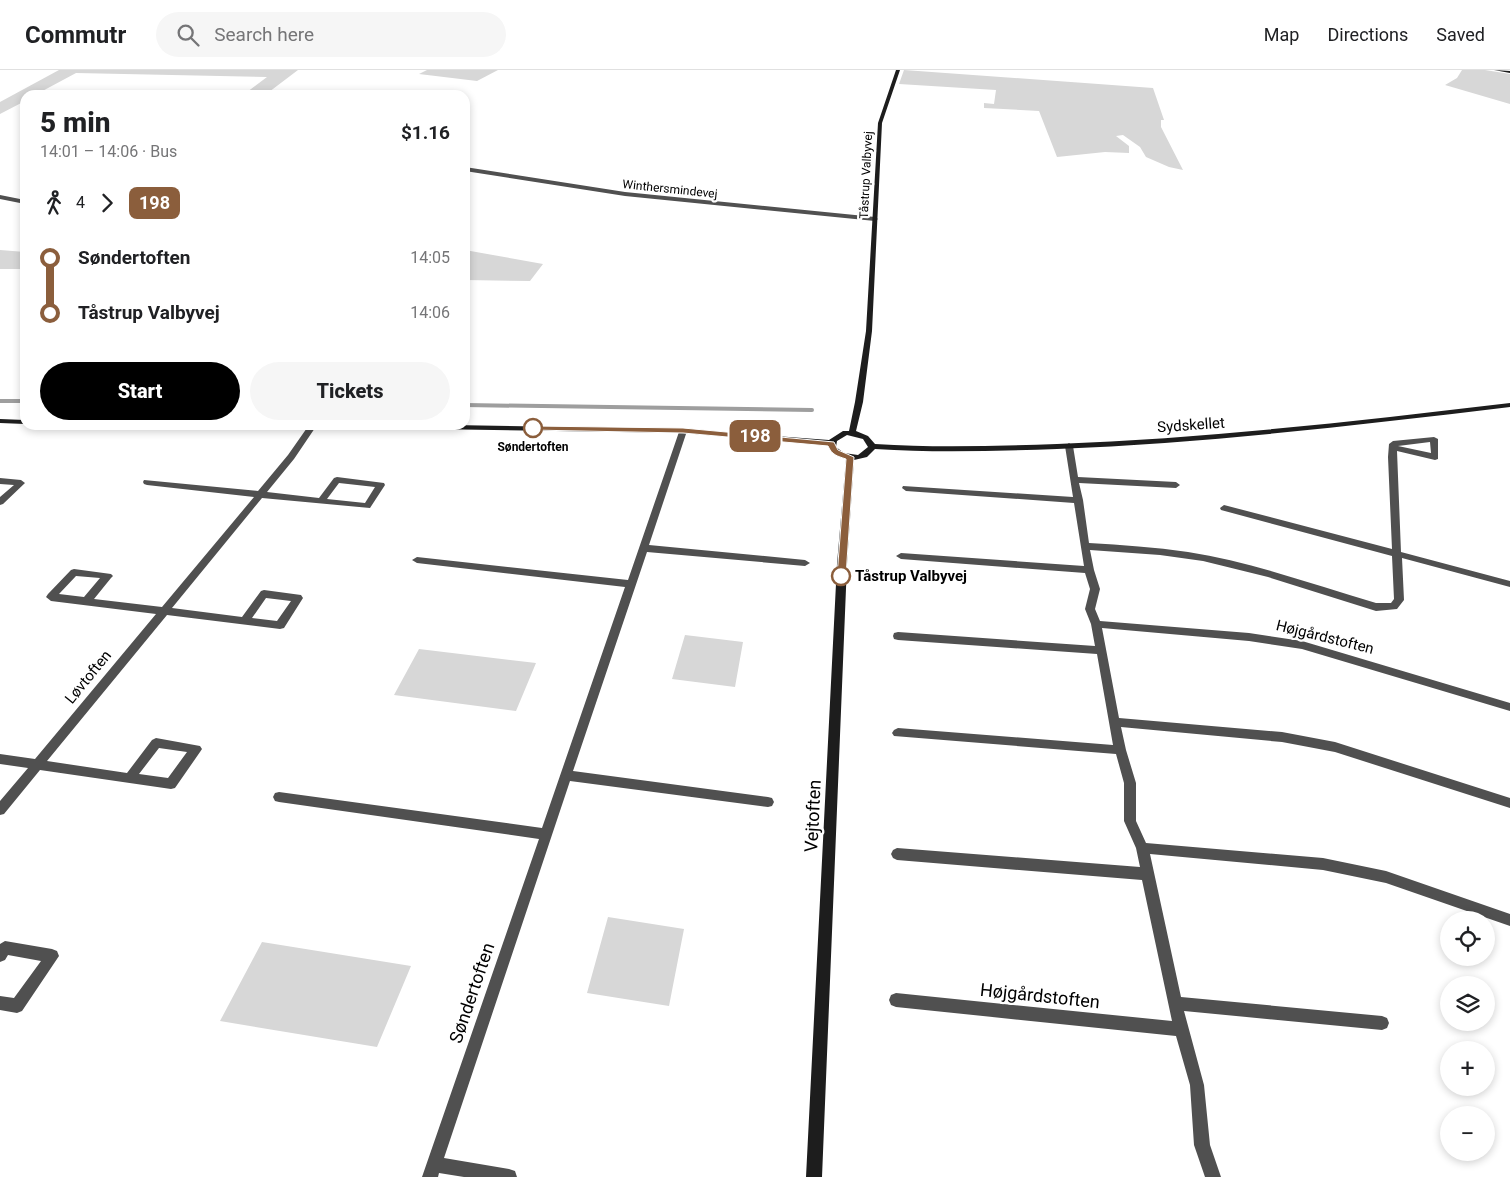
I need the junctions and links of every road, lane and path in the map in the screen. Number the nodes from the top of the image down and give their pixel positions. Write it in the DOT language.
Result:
graph roads {
  1 [pos="898,70"];
  2 [pos="1496,70"];
  3 [pos="1510,72"];
  4 [pos="470,170"];
  5 [pos="0,197"];
  6 [pos="20,201"];
  7 [pos="875,219"];
  8 [pos="1510,405"];
  9 [pos="0,421"];
  10 [pos="20,422"];
  11 [pos="470,428"];
  12 [pos="310,430"];
  13 [pos="683,431"];
  14 [pos="852,433"];
  15 [pos="831,443"];
  16 [pos="871,446"];
  17 [pos="1069,446"];
  18 [pos="1392,447"];
  19 [pos="850,457"];
  20 [pos="1076,480"];
  21 [pos="0,481"];
  22 [pos="147,482"];
  23 [pos="1176,485"];
  24 [pos="906,488"];
  25 [pos="260,494"];
  26 [pos="1079,500"];
  27 [pos="321,501"];
  28 [pos="0,502"];
  29 [pos="1224,508"];
  30 [pos="1085,546"];
  31 [pos="643,548"];
  32 [pos="1397,554"];
  33 [pos="901,556"];
  34 [pos="416,560"];
  35 [pos="805,563"];
  36 [pos="1089,570"];
  37 [pos="631,584"];
  38 [pos="1510,584"];
  39 [pos="86,601"];
  40 [pos="164,610"];
  41 [pos="245,620"];
  42 [pos="1096,624"];
  43 [pos="898,636"];
  44 [pos="1100,650"];
  45 [pos="1510,706"];
  46 [pos="1114,722"];
  47 [pos="898,733"];
  48 [pos="1120,750"];
  49 [pos="0,759"];
  50 [pos="38,764"];
  51 [pos="566,775"];
  52 [pos="130,778"];
  53 [pos="279,797"];
  54 [pos="768,802"];
  55 [pos="1510,804"];
  56 [pos="0,810"];
  57 [pos="546,834"];
  58 [pos="1142,848"];
  59 [pos="897,854"];
  60 [pos="1147,874"];
  61 [pos="1510,920"];
  62 [pos="0,955"];
  63 [pos="896,1000"];
  64 [pos="0,1003"];
  65 [pos="1175,1003"];
  66 [pos="1382,1023"];
  67 [pos="1181,1029"];
  68 [pos="433,1171"];
  69 [pos="508,1177"];
  70 [pos="814,1177"];
  71 [pos="1213,1177"];
  1 -- 7 [label="street, Tåstrup Valbyvej"];
  2 -- 3 [label="street"];
  4 -- 7 [label="street, Winthersmindevej"];
  5 -- 6 [label="street"];
  7 -- 14 [label="street, Tåstrup Valbyvej"];
  8 -- 17 [label="street, Sydskellet"];
  9 -- 10 [label="street"];
  11 -- 13 [label="street"];
  12 -- 25 [label="street, Løvtoften"];
  13 -- 15 [label="street"];
  13 -- 31 [label="street, Søndertoften"];
  14 -- 15 [label="street"];
  14 -- 16 [label="street"];
  15 -- 19 [label="street"];
  16 -- 17 [label="street, Sydskellet"];
  16 -- 19 [label="street"];
  17 -- 20 [label="street"];
  18 -- 32 [label="street"];
  19 -- 70 [label="street, Vejtoften"];
  20 -- 23 [label="street"];
  20 -- 26 [label="street"];
  21 -- 28 [label="street"];
  22 -- 25 [label="street"];
  24 -- 26 [label="street"];
  25 -- 27 [label="street"];
  25 -- 40 [label="street, Løvtoften"];
  26 -- 30 [label="street"];
  27 -- 27 [label="street"];
  29 -- 32 [label="street"];
  30 -- 32 [label="street"];
  30 -- 36 [label="street"];
  31 -- 35 [label="street"];
  31 -- 37 [label="street, Søndertoften"];
  32 -- 38 [label="street"];
  33 -- 36 [label="street"];
  34 -- 37 [label="street"];
  36 -- 42 [label="street"];
  37 -- 51 [label="street, Søndertoften"];
  39 -- 39 [label="street"];
  39 -- 40 [label="street"];
  40 -- 41 [label="street"];
  40 -- 50 [label="street, Løvtoften"];
  41 -- 41 [label="street"];
  42 -- 44 [label="street"];
  42 -- 45 [label="street, Højgårdstoften"];
  43 -- 44 [label="street"];
  44 -- 46 [label="street"];
  46 -- 48 [label="street"];
  46 -- 55 [label="street"];
  47 -- 48 [label="street"];
  48 -- 58 [label="street"];
  49 -- 50 [label="street"];
  50 -- 52 [label="street"];
  50 -- 56 [label="street, Løvtoften"];
  51 -- 54 [label="street"];
  51 -- 57 [label="street, Søndertoften"];
  52 -- 52 [label="street"];
  53 -- 57 [label="street"];
  57 -- 68 [label="street, Søndertoften"];
  58 -- 60 [label="street"];
  58 -- 61 [label="street"];
  59 -- 60 [label="street"];
  60 -- 65 [label="street"];
  62 -- 64 [label="street"];
  63 -- 67 [label="street, Højgårdstoften"];
  65 -- 66 [label="street"];
  65 -- 67 [label="street"];
  67 -- 71 [label="street"];
  68 -- 69 [label="street, Søndertoften"];
}
